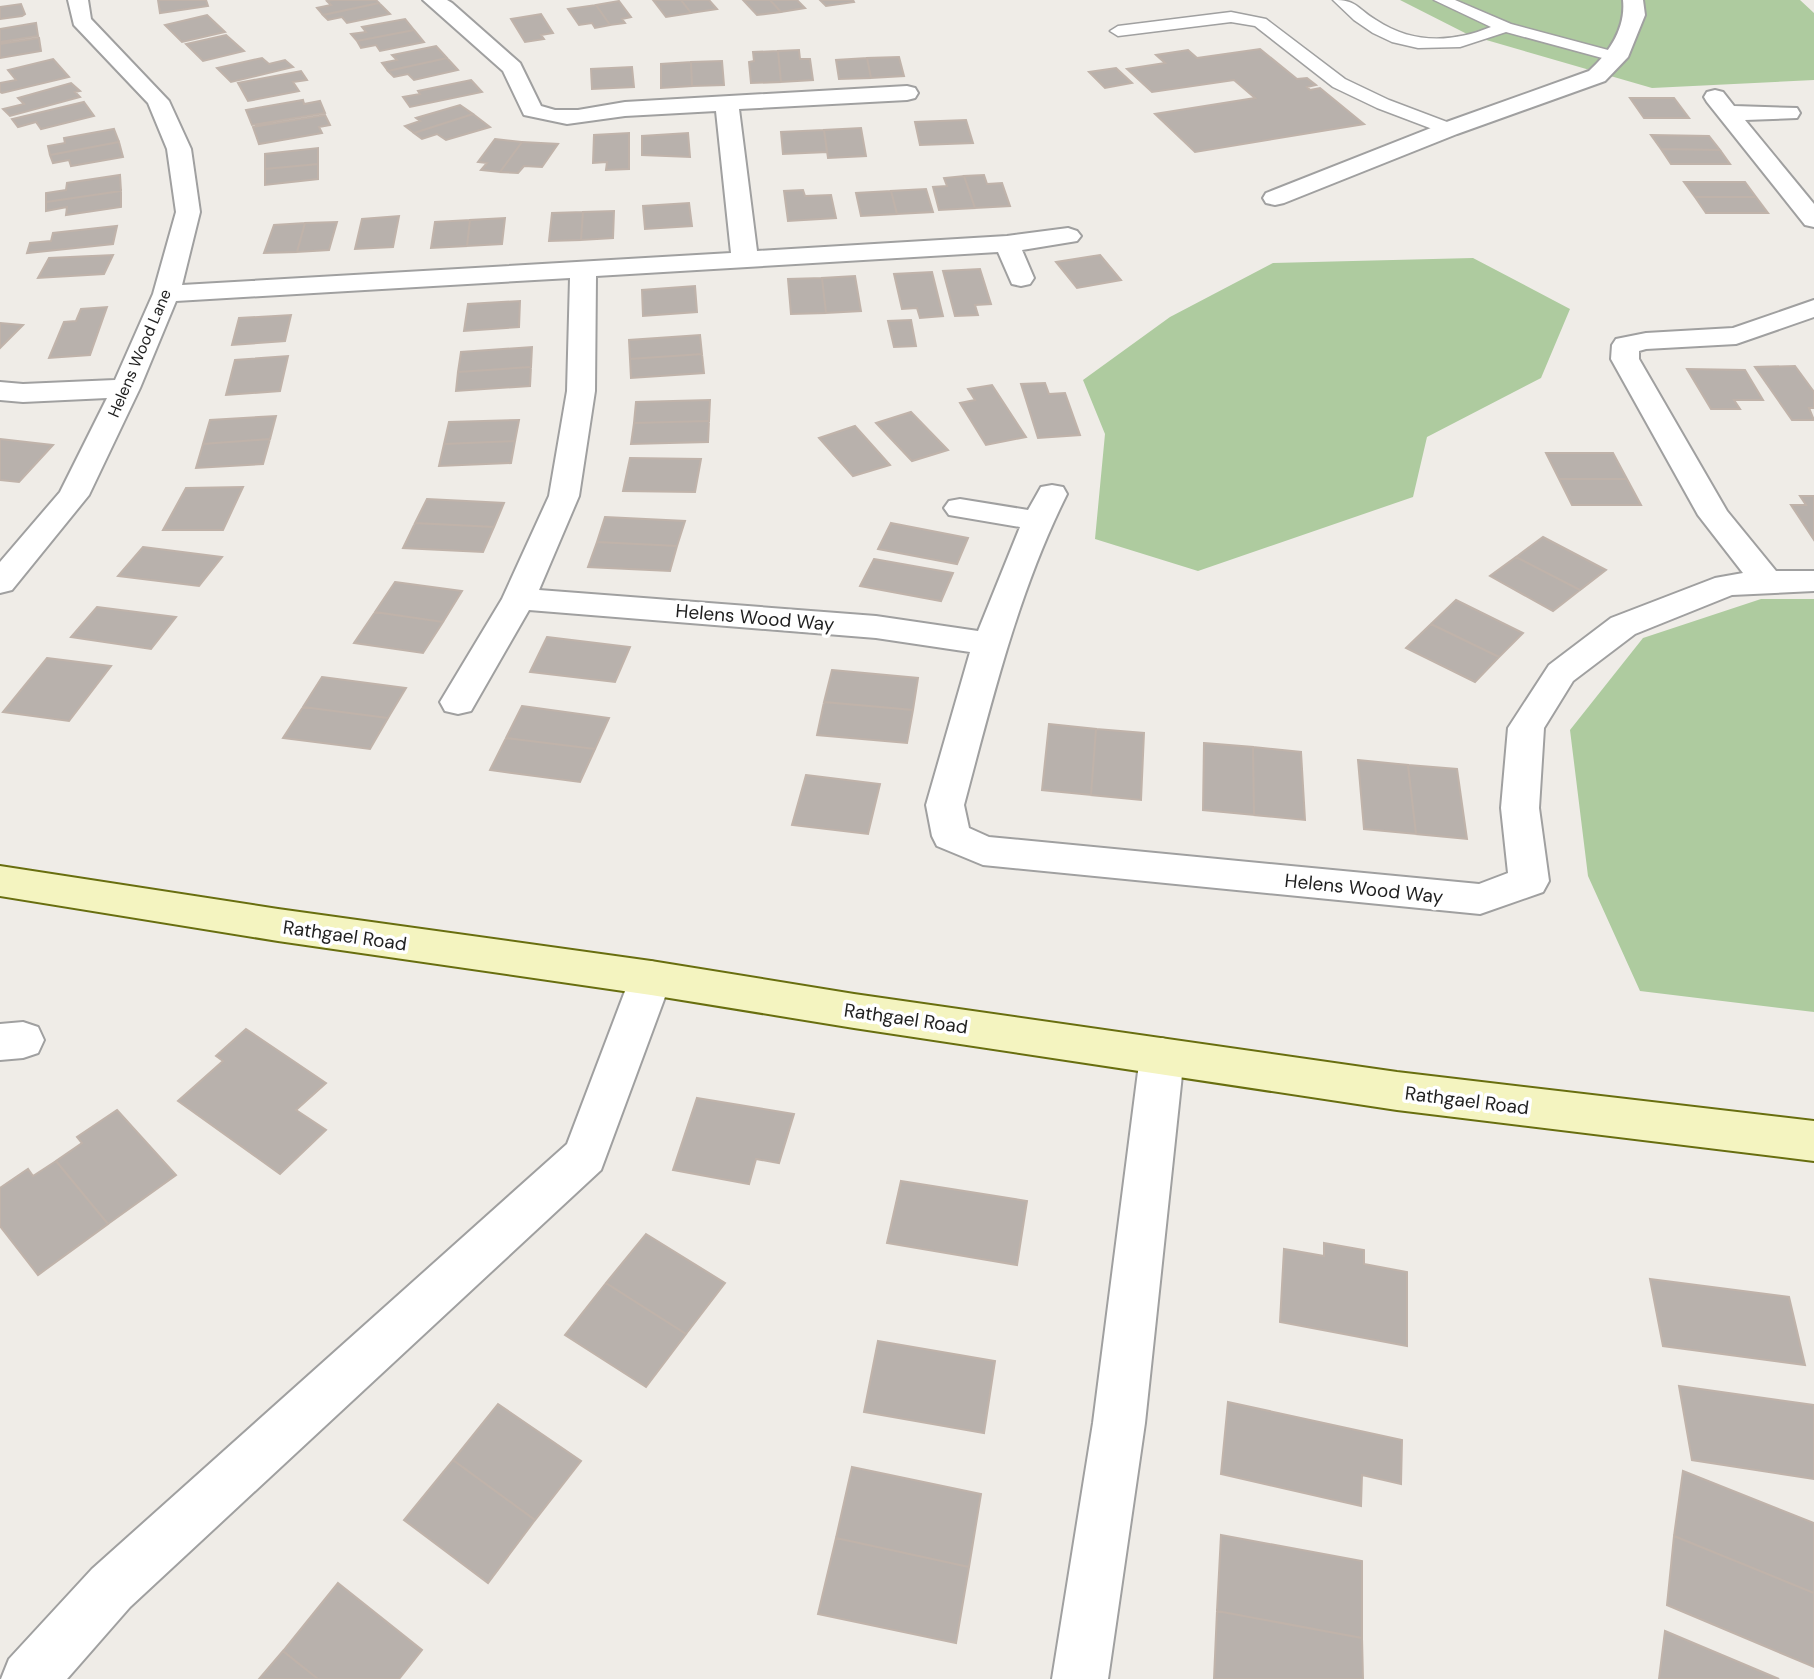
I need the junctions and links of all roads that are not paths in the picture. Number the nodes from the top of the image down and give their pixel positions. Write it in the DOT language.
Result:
graph roads {
  1 [pos="78,0"];
  2 [pos="1341,0"];
  3 [pos="1442,0"];
  4 [pos="1633,0"];
  5 [pos="469,2"];
  6 [pos="439,4"];
  7 [pos="1505,27"];
  8 [pos="1118,31"];
  9 [pos="1617,57"];
  10 [pos="906,93"];
  11 [pos="877,95"];
  12 [pos="727,104"];
  13 [pos="1788,113"];
  14 [pos="884,121"];
  15 [pos="1449,129"];
  16 [pos="1275,198"];
  17 [pos="1814,220"];
  18 [pos="1068,236"];
  19 [pos="1007,244"];
  20 [pos="745,260"];
  21 [pos="583,270"];
  22 [pos="1021,278"];
  23 [pos="166,294"];
  24 [pos="1814,308"];
  25 [pos="126,388"];
  26 [pos="0,391"];
  27 [pos="960,508"];
  28 [pos="1766,581"];
  29 [pos="1814,581"];
  30 [pos="0,583"];
  31 [pos="519,598"];
  32 [pos="990,644"];
  33 [pos="458,702"];
  34 [pos="0,881"];
  35 [pos="651,978"];
  36 [pos="1163,1056"];
  37 [pos="1814,1141"];
  38 [pos="29,1679"];
  39 [pos="1080,1679"];
  1 -- 23 [label="street, Helens Wood Lane"];
  2 -- 7 [label="lane"];
  3 -- 7 [label="lane"];
  4 -- 9 [label="street"];
  5 -- 6 [label="street"];
  6 -- 12 [label="street"];
  7 -- 9 [label="lane"];
  8 -- 15 [label="lane"];
  9 -- 15 [label="street"];
  10 -- 11 [label="street"];
  11 -- 12 [label="street"];
  11 -- 14 [label="street"];
  12 -- 20 [label="street"];
  13 -- 17 [label="street"];
  15 -- 16 [label="street"];
  18 -- 19 [label="street"];
  19 -- 20 [label="street"];
  19 -- 22 [label="street"];
  20 -- 21 [label="street"];
  21 -- 23 [label="street"];
  21 -- 31 [label="street"];
  23 -- 25 [label="street, Helens Wood Lane"];
  24 -- 28 [label="street"];
  25 -- 26 [label="street"];
  25 -- 30 [label="street, Helens Wood Lane"];
  27 -- 32 [label="street, Helens Wood Way"];
  28 -- 29 [label="street, Helens Wood Way"];
  28 -- 32 [label="street, Helens Wood Way"];
  31 -- 32 [label="street, Helens Wood Way"];
  31 -- 33 [label="street"];
  34 -- 35 [label="street, Rathgael Road"];
  35 -- 36 [label="street, Rathgael Road"];
  35 -- 38 [label="street"];
  36 -- 37 [label="street, Rathgael Road"];
  36 -- 39 [label="street"];
}
